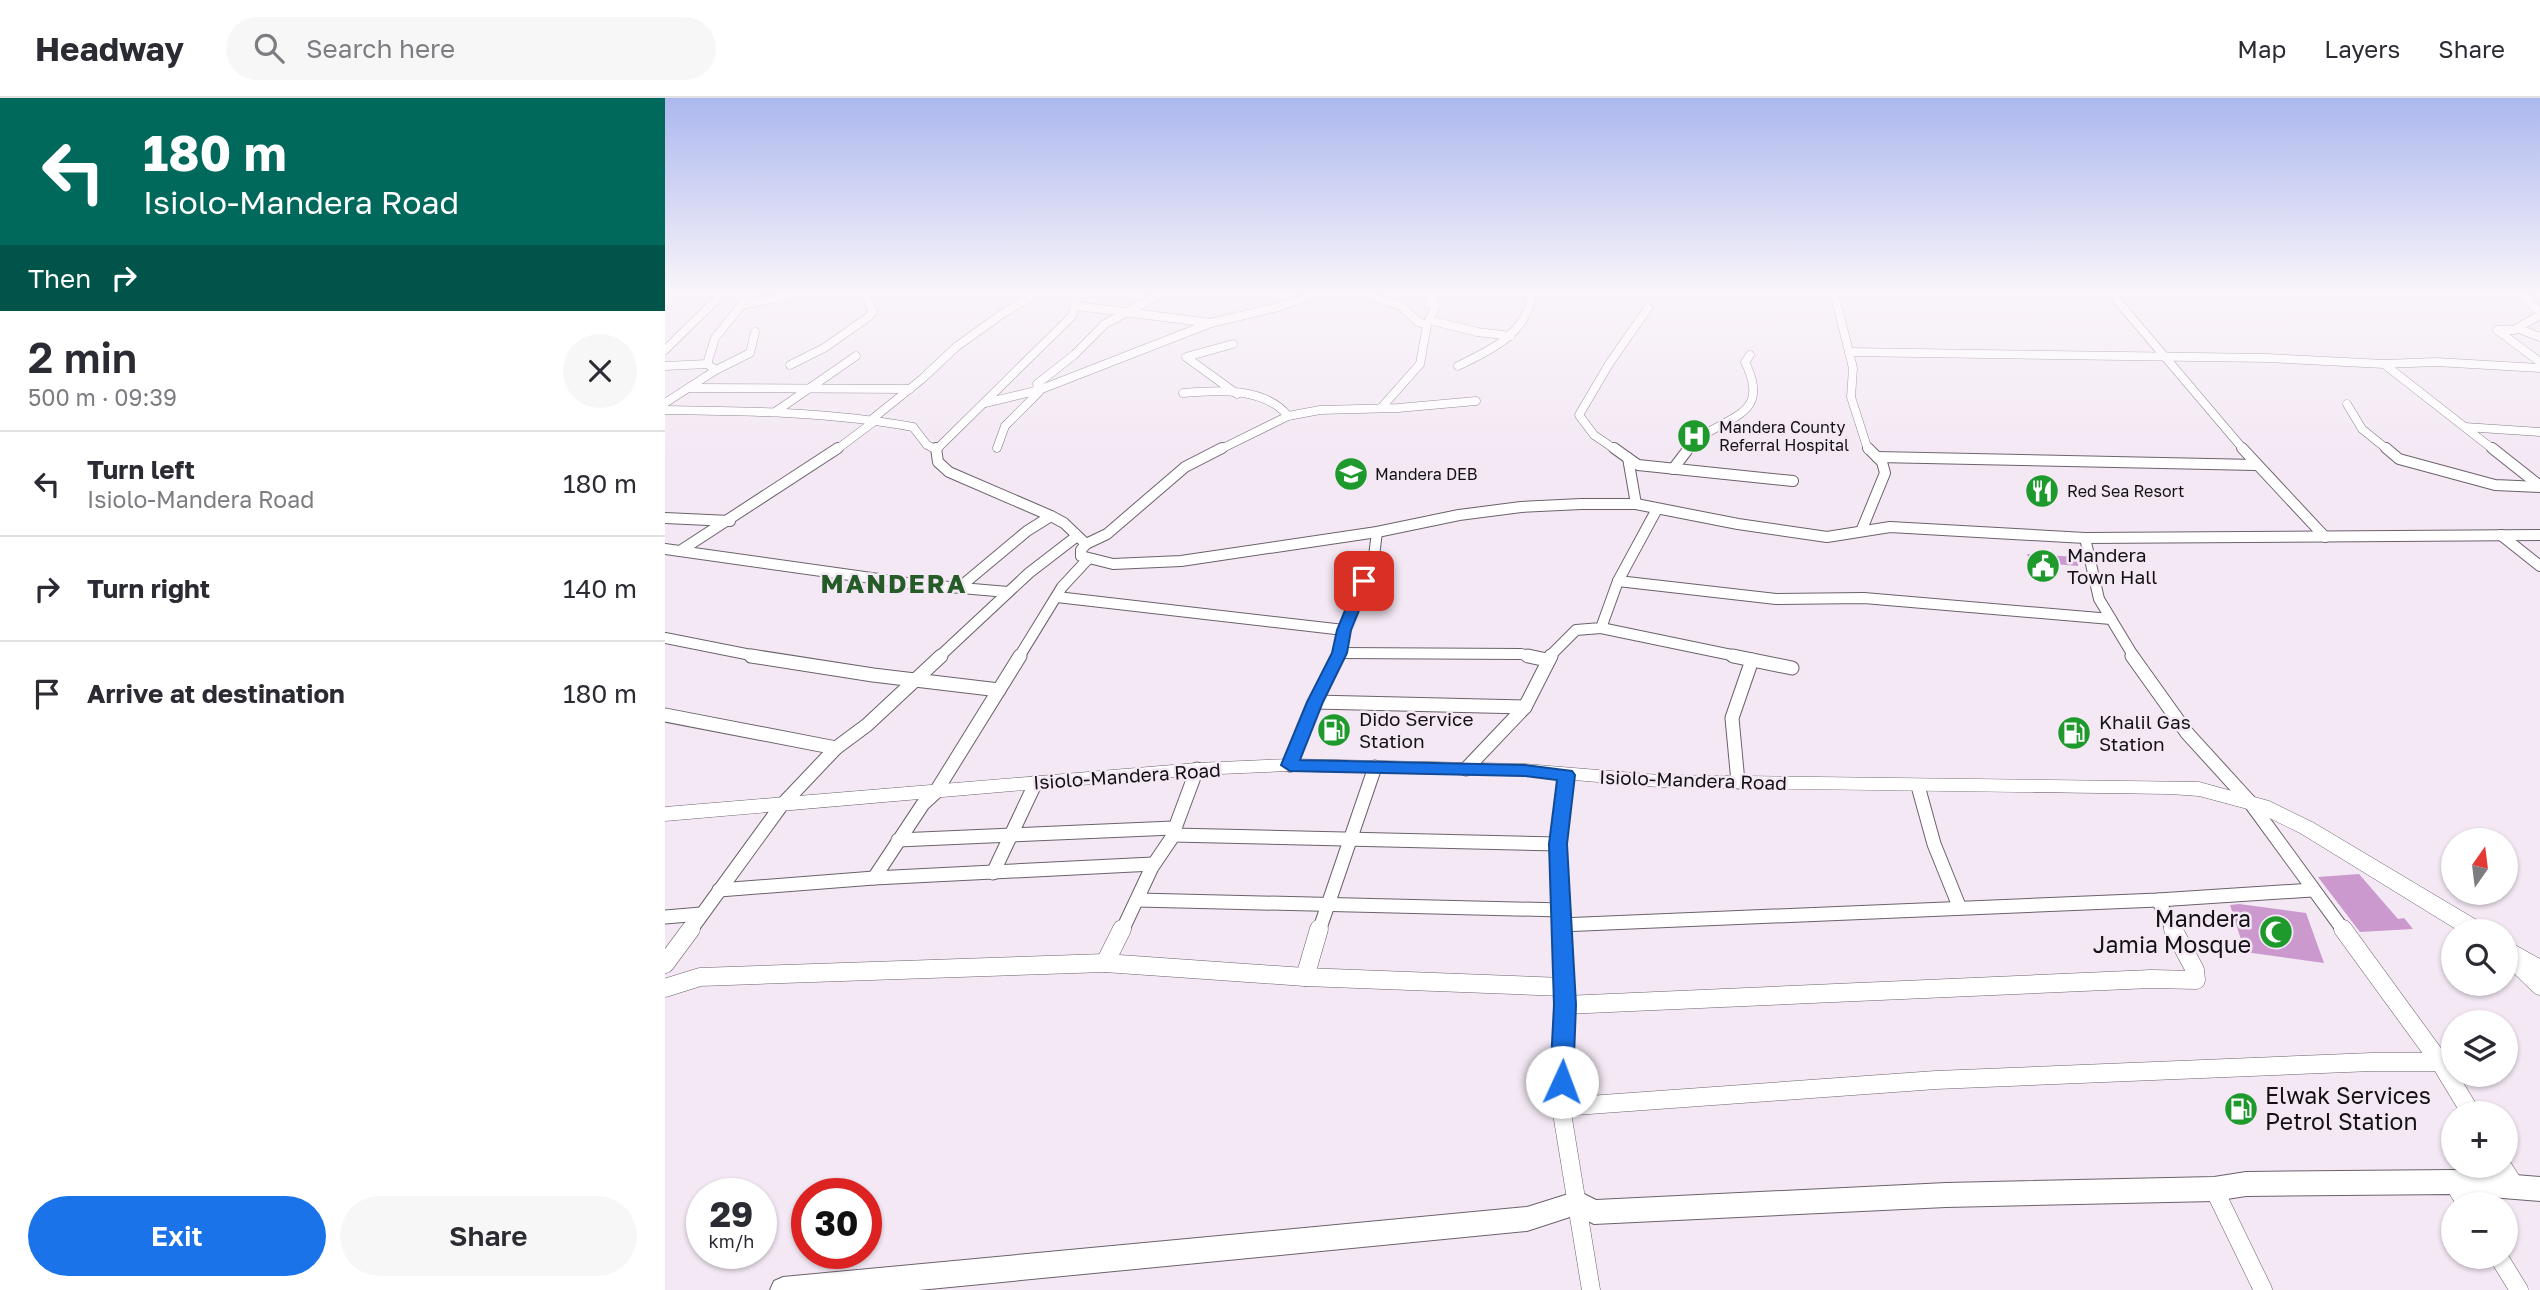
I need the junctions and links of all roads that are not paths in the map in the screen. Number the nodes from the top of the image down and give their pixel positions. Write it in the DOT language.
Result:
graph roads {
  1 [pos="710,348"];
  2 [pos="751,348"];
  3 [pos="825,348"];
  4 [pos="955,348"];
  5 [pos="1041,348"];
  6 [pos="1081,348"];
  7 [pos="1148,348"];
  8 [pos="1220,348"];
  9 [pos="1423,348"];
  10 [pos="1495,348"];
  11 [pos="1621,348"];
  12 [pos="1848,348"];
  13 [pos="2158,348"];
  14 [pos="2521,348"];
  15 [pos="1849,352"];
  16 [pos="1750,355"];
  17 [pos="856,356"];
  18 [pos="2167,358"];
  19 [pos="2540,362"];
  20 [pos="707,364"];
  21 [pos="2384,364"];
  22 [pos="790,365"];
  23 [pos="665,366"];
  24 [pos="1458,366"];
  25 [pos="2540,368"];
  26 [pos="716,370"];
  27 [pos="1583,387"];
  28 [pos="689,388"];
  29 [pos="808,388"];
  30 [pos="1594,388"];
  31 [pos="910,389"];
  32 [pos="1039,390"];
  33 [pos="1183,393"];
  34 [pos="1238,394"];
  35 [pos="1476,401"];
  36 [pos="665,403"];
  37 [pos="985,403"];
  38 [pos="2347,404"];
  39 [pos="1382,407"];
  40 [pos="665,410"];
  41 [pos="775,412"];
  42 [pos="1288,416"];
  43 [pos="873,420"];
  44 [pos="2465,427"];
  45 [pos="2540,432"];
  46 [pos="997,447"];
  47 [pos="937,449"];
  48 [pos="1877,457"];
  49 [pos="1628,458"];
  50 [pos="2256,465"];
  51 [pos="1673,469"];
  52 [pos="1793,481"];
  53 [pos="2540,486"];
  54 [pos="1636,504"];
  55 [pos="1657,509"];
  56 [pos="1051,516"];
  57 [pos="665,518"];
  58 [pos="730,521"];
  59 [pos="1863,530"];
  60 [pos="1377,532"];
  61 [pos="2501,535"];
  62 [pos="2540,535"];
  63 [pos="1077,536"];
  64 [pos="2325,537"];
  65 [pos="2085,538"];
  66 [pos="1086,544"];
  67 [pos="665,549"];
  68 [pos="680,551"];
  69 [pos="1088,559"];
  70 [pos="2540,566"];
  71 [pos="1618,580"];
  72 [pos="960,587"];
  73 [pos="1009,592"];
  74 [pos="1057,597"];
  75 [pos="2111,619"];
  76 [pos="1601,628"];
  77 [pos="1344,630"];
  78 [pos="665,638"];
  79 [pos="1339,653"];
  80 [pos="1547,660"];
  81 [pos="1752,660"];
  82 [pos="1792,668"];
  83 [pos="913,680"];
  84 [pos="999,690"];
  85 [pos="1315,702"];
  86 [pos="1525,707"];
  87 [pos="665,715"];
  88 [pos="836,748"];
  89 [pos="1290,765"];
  90 [pos="1375,767"];
  91 [pos="1197,769"];
  92 [pos="1466,769"];
  93 [pos="1566,775"];
  94 [pos="1036,782"];
  95 [pos="1738,782"];
  96 [pos="1918,786"];
  97 [pos="935,793"];
  98 [pos="2249,801"];
  99 [pos="782,806"];
  100 [pos="665,814"];
  101 [pos="1173,832"];
  102 [pos="1012,835"];
  103 [pos="1352,839"];
  104 [pos="898,840"];
  105 [pos="1558,844"];
  106 [pos="1153,864"];
  107 [pos="993,873"];
  108 [pos="874,878"];
  109 [pos="719,890"];
  110 [pos="2312,890"];
  111 [pos="1138,900"];
  112 [pos="2158,900"];
  113 [pos="1326,905"];
  114 [pos="1959,906"];
  115 [pos="701,914"];
  116 [pos="665,917"];
  117 [pos="1561,918"];
  118 [pos="2457,919"];
  119 [pos="2518,958"];
  120 [pos="1105,963"];
  121 [pos="2518,963"];
  122 [pos="665,964"];
  123 [pos="2540,970"];
  124 [pos="1305,977"];
  125 [pos="2540,986"];
  126 [pos="1564,987"];
  127 [pos="665,988"];
  128 [pos="1565,1005"];
  129 [pos="2440,1062"];
  130 [pos="2464,1101"];
  131 [pos="1561,1107"];
  132 [pos="2519,1180"];
  133 [pos="2453,1182"];
  134 [pos="2214,1189"];
  135 [pos="2459,1192"];
  136 [pos="1578,1203"];
  137 [pos="2506,1269"];
  138 [pos="783,1290"];
  139 [pos="1591,1290"];
  140 [pos="2263,1290"];
  141 [pos="2519,1290"];
  1 -- 20 [label="street"];
  2 -- 26 [label="street"];
  3 -- 22 [label="street"];
  4 -- 31 [label="street"];
  5 -- 37 [label="street"];
  6 -- 32 [label="street"];
  7 -- 32 [label="street"];
  8 -- 34 [label="street"];
  9 -- 39 [label="street"];
  10 -- 24 [label="street"];
  11 -- 30 [label="street"];
  12 -- 15 [label="street"];
  13 -- 18 [label="street"];
  14 -- 19 [label="street"];
  15 -- 18 [label="street"];
  15 -- 48 [label="street"];
  16 -- 51 [label="street"];
  17 -- 29 [label="street"];
  18 -- 21 [label="street"];
  18 -- 50 [label="street"];
  20 -- 23 [label="street"];
  20 -- 26 [label="street"];
  21 -- 25 [label="street"];
  21 -- 44 [label="street"];
  26 -- 28 [label="street"];
  27 -- 30 [label="street"];
  28 -- 29 [label="street"];
  28 -- 36 [label="street"];
  29 -- 31 [label="street"];
  29 -- 41 [label="street"];
  30 -- 49 [label="street"];
  31 -- 43 [label="street"];
  32 -- 37 [label="street"];
  32 -- 46 [label="street"];
  33 -- 34 [label="street"];
  34 -- 42 [label="street"];
  35 -- 39 [label="street"];
  37 -- 47 [label="street"];
  38 -- 53 [label="street"];
  39 -- 42 [label="street"];
  40 -- 41 [label="street"];
  41 -- 43 [label="street"];
  42 -- 66 [label="street"];
  43 -- 47 [label="street"];
  43 -- 58 [label="street"];
  44 -- 45 [label="street"];
  44 -- 53 [label="street"];
  47 -- 56 [label="street"];
  48 -- 50 [label="street"];
  48 -- 59 [label="street"];
  49 -- 51 [label="street"];
  49 -- 54 [label="street"];
  50 -- 64 [label="street"];
  51 -- 52 [label="street"];
  54 -- 55 [label="street"];
  54 -- 60 [label="street"];
  55 -- 59 [label="street"];
  55 -- 71 [label="street"];
  56 -- 63 [label="street"];
  56 -- 72 [label="street"];
  57 -- 58 [label="street"];
  58 -- 68 [label="street"];
  59 -- 65 [label="street"];
  60 -- 69 [label="street"];
  60 -- 77 [label="street"];
  61 -- 62 [label="street"];
  61 -- 64 [label="street"];
  61 -- 70 [label="street"];
  63 -- 66 [label="street"];
  63 -- 73 [label="street"];
  64 -- 65 [label="street"];
  65 -- 75 [label="street"];
  66 -- 69 [label="street"];
  67 -- 68 [label="street"];
  68 -- 72 [label="street"];
  69 -- 74 [label="street"];
  71 -- 75 [label="street"];
  71 -- 76 [label="street"];
  72 -- 73 [label="street"];
  73 -- 83 [label="street"];
  74 -- 77 [label="street"];
  74 -- 84 [label="street"];
  75 -- 98 [label="street"];
  76 -- 80 [label="street"];
  76 -- 81 [label="street"];
  77 -- 79 [label="street"];
  78 -- 83 [label="street"];
  79 -- 80 [label="street"];
  79 -- 85 [label="street"];
  80 -- 86 [label="street"];
  81 -- 82 [label="street"];
  81 -- 95 [label="street"];
  83 -- 84 [label="street"];
  83 -- 88 [label="street"];
  84 -- 97 [label="street"];
  85 -- 86 [label="street"];
  85 -- 89 [label="street"];
  86 -- 92 [label="street"];
  87 -- 88 [label="street"];
  88 -- 99 [label="street"];
  89 -- 90 [label="highway, Isiolo-Mandera Road"];
  89 -- 91 [label="highway, Isiolo-Mandera Road"];
  90 -- 92 [label="highway, Isiolo-Mandera Road"];
  90 -- 103 [label="street"];
  91 -- 94 [label="highway, Isiolo-Mandera Road"];
  91 -- 101 [label="street"];
  92 -- 93 [label="highway, Isiolo-Mandera Road"];
  93 -- 95 [label="highway, Isiolo-Mandera Road"];
  93 -- 105 [label="street"];
  94 -- 97 [label="highway, Isiolo-Mandera Road"];
  94 -- 102 [label="street"];
  95 -- 96 [label="highway, Isiolo-Mandera Road"];
  96 -- 98 [label="highway, Isiolo-Mandera Road"];
  96 -- 114 [label="street"];
  97 -- 99 [label="highway, Isiolo-Mandera Road"];
  97 -- 104 [label="street"];
  98 -- 110 [label="street"];
  98 -- 118 [label="highway, Isiolo-Mandera Road"];
  99 -- 100 [label="highway, Isiolo-Mandera Road"];
  99 -- 109 [label="street"];
  101 -- 102 [label="street"];
  101 -- 103 [label="street"];
  101 -- 106 [label="street"];
  102 -- 104 [label="street"];
  102 -- 107 [label="street"];
  103 -- 105 [label="street"];
  103 -- 113 [label="street"];
  104 -- 108 [label="street"];
  105 -- 117 [label="street"];
  106 -- 107 [label="street"];
  106 -- 111 [label="street"];
  107 -- 108 [label="street"];
  108 -- 109 [label="street"];
  109 -- 115 [label="street"];
  110 -- 112 [label="street"];
  110 -- 129 [label="street"];
  111 -- 113 [label="street"];
  111 -- 120 [label="street"];
  112 -- 114 [label="street"];
  112 -- 128 [label="street"];
  113 -- 117 [label="street"];
  113 -- 124 [label="street"];
  114 -- 117 [label="street"];
  115 -- 116 [label="street"];
  115 -- 122 [label="street"];
  117 -- 126 [label="street"];
  119 -- 123 [label="highway"];
  120 -- 124 [label="street"];
  120 -- 127 [label="street"];
  121 -- 125 [label="street"];
  124 -- 126 [label="street"];
  126 -- 128 [label="street"];
  128 -- 131 [label="street"];
  129 -- 130 [label="street"];
  129 -- 131 [label="street"];
  131 -- 136 [label="street"];
  132 -- 133 [label="main road"];
  133 -- 134 [label="main road"];
  133 -- 135 [label="street"];
  134 -- 136 [label="main road"];
  134 -- 140 [label="street"];
  136 -- 138 [label="main road"];
  136 -- 139 [label="street"];
  137 -- 141 [label="street"];
}
